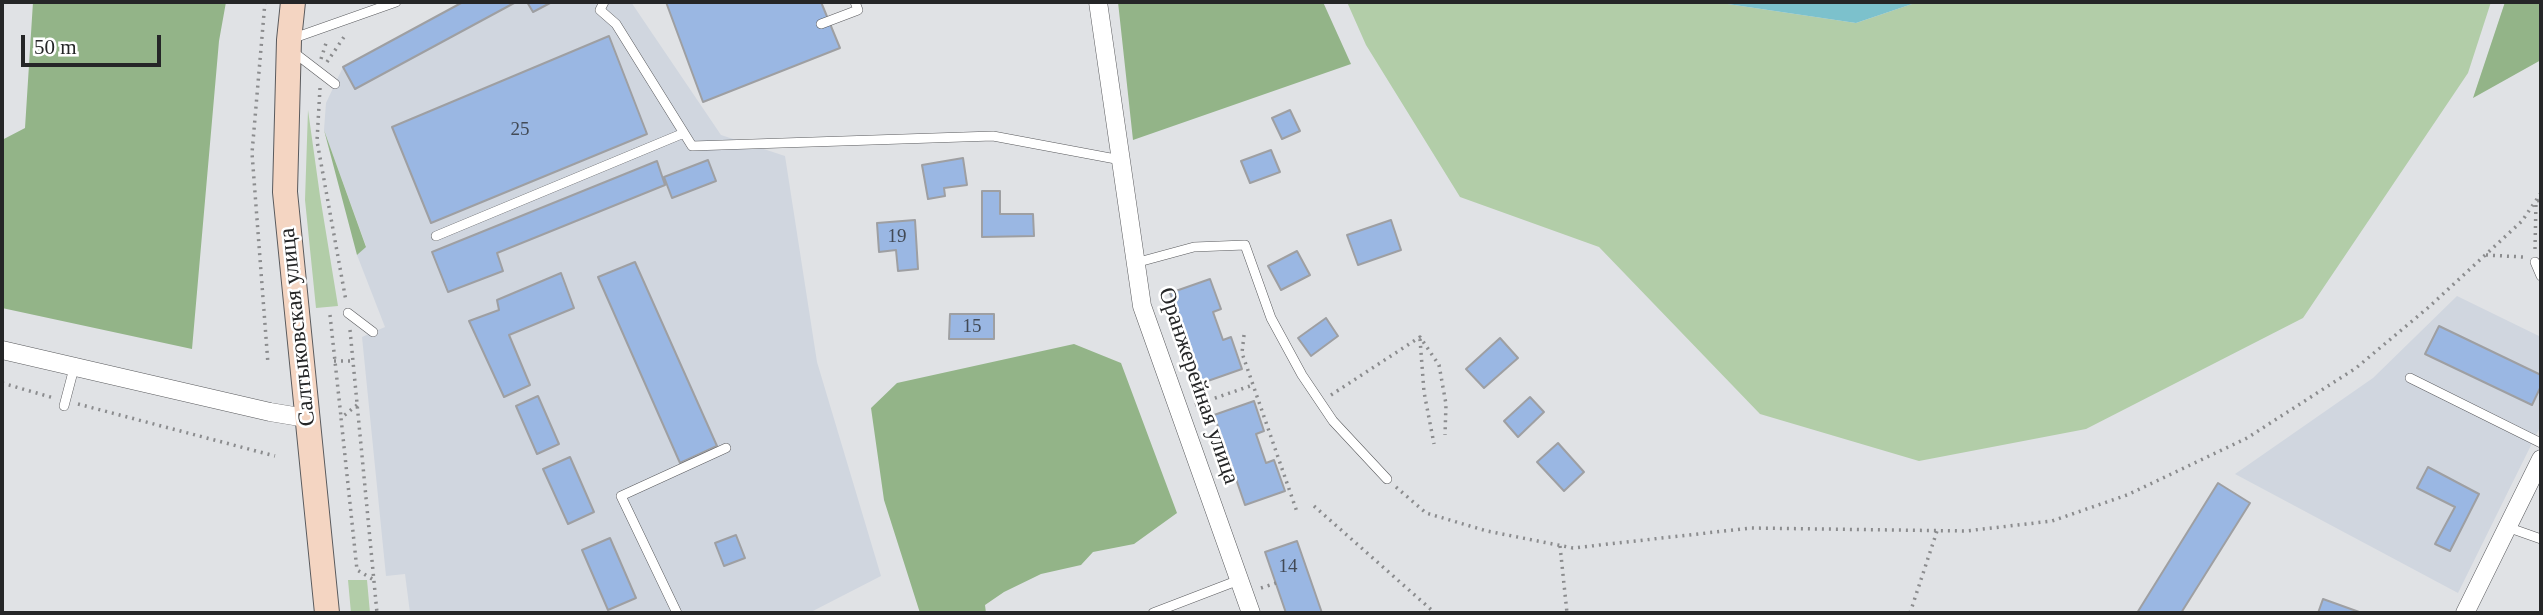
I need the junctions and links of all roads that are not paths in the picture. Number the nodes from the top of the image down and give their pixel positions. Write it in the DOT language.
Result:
graph roads {
  1 [pos="295,2"];
  2 [pos="396,2"];
  3 [pos="604,2"];
  4 [pos="855,2"];
  5 [pos="1098,2"];
  6 [pos="821,24"];
  7 [pos="289,44"];
  8 [pos="335,84"];
  9 [pos="684,133"];
  10 [pos="1121,160"];
  11 [pos="436,236"];
  12 [pos="2535,262"];
  13 [pos="1135,263"];
  14 [pos="2541,276"];
  15 [pos="348,313"];
  16 [pos="373,332"];
  17 [pos="2,350"];
  18 [pos="74,368"];
  19 [pos="2410,378"];
  20 [pos="64,404"];
  21 [pos="306,418"];
  22 [pos="2541,443"];
  23 [pos="726,448"];
  24 [pos="2541,459"];
  25 [pos="1387,479"];
  26 [pos="2507,527"];
  27 [pos="2541,539"];
  28 [pos="1245,585"];
  29 [pos="327,613"];
  30 [pos="677,613"];
  31 [pos="1153,613"];
  32 [pos="1251,613"];
  33 [pos="2465,613"];
  1 -- 7 [label="main road, Салтыковская улица"];
  2 -- 7 [label="lane"];
  3 -- 9 [label="lane"];
  4 -- 6 [label="lane"];
  5 -- 10 [label="street, Оранжерейная улица"];
  7 -- 8 [label="lane"];
  7 -- 21 [label="main road, Салтыковская улица"];
  9 -- 10 [label="lane"];
  9 -- 11 [label="lane"];
  10 -- 13 [label="street, Оранжерейная улица"];
  12 -- 14 [label="lane"];
  13 -- 25 [label="lane"];
  13 -- 28 [label="street, Оранжерейная улица"];
  15 -- 16 [label="lane"];
  17 -- 18 [label="street"];
  18 -- 20 [label="lane"];
  18 -- 21 [label="street"];
  19 -- 22 [label="lane"];
  21 -- 29 [label="main road, Салтыковская улица"];
  23 -- 30 [label="lane"];
  24 -- 26 [label="street"];
  26 -- 27 [label="lane"];
  26 -- 33 [label="street"];
  28 -- 31 [label="lane"];
  28 -- 32 [label="street, Оранжерейная улица"];
}
